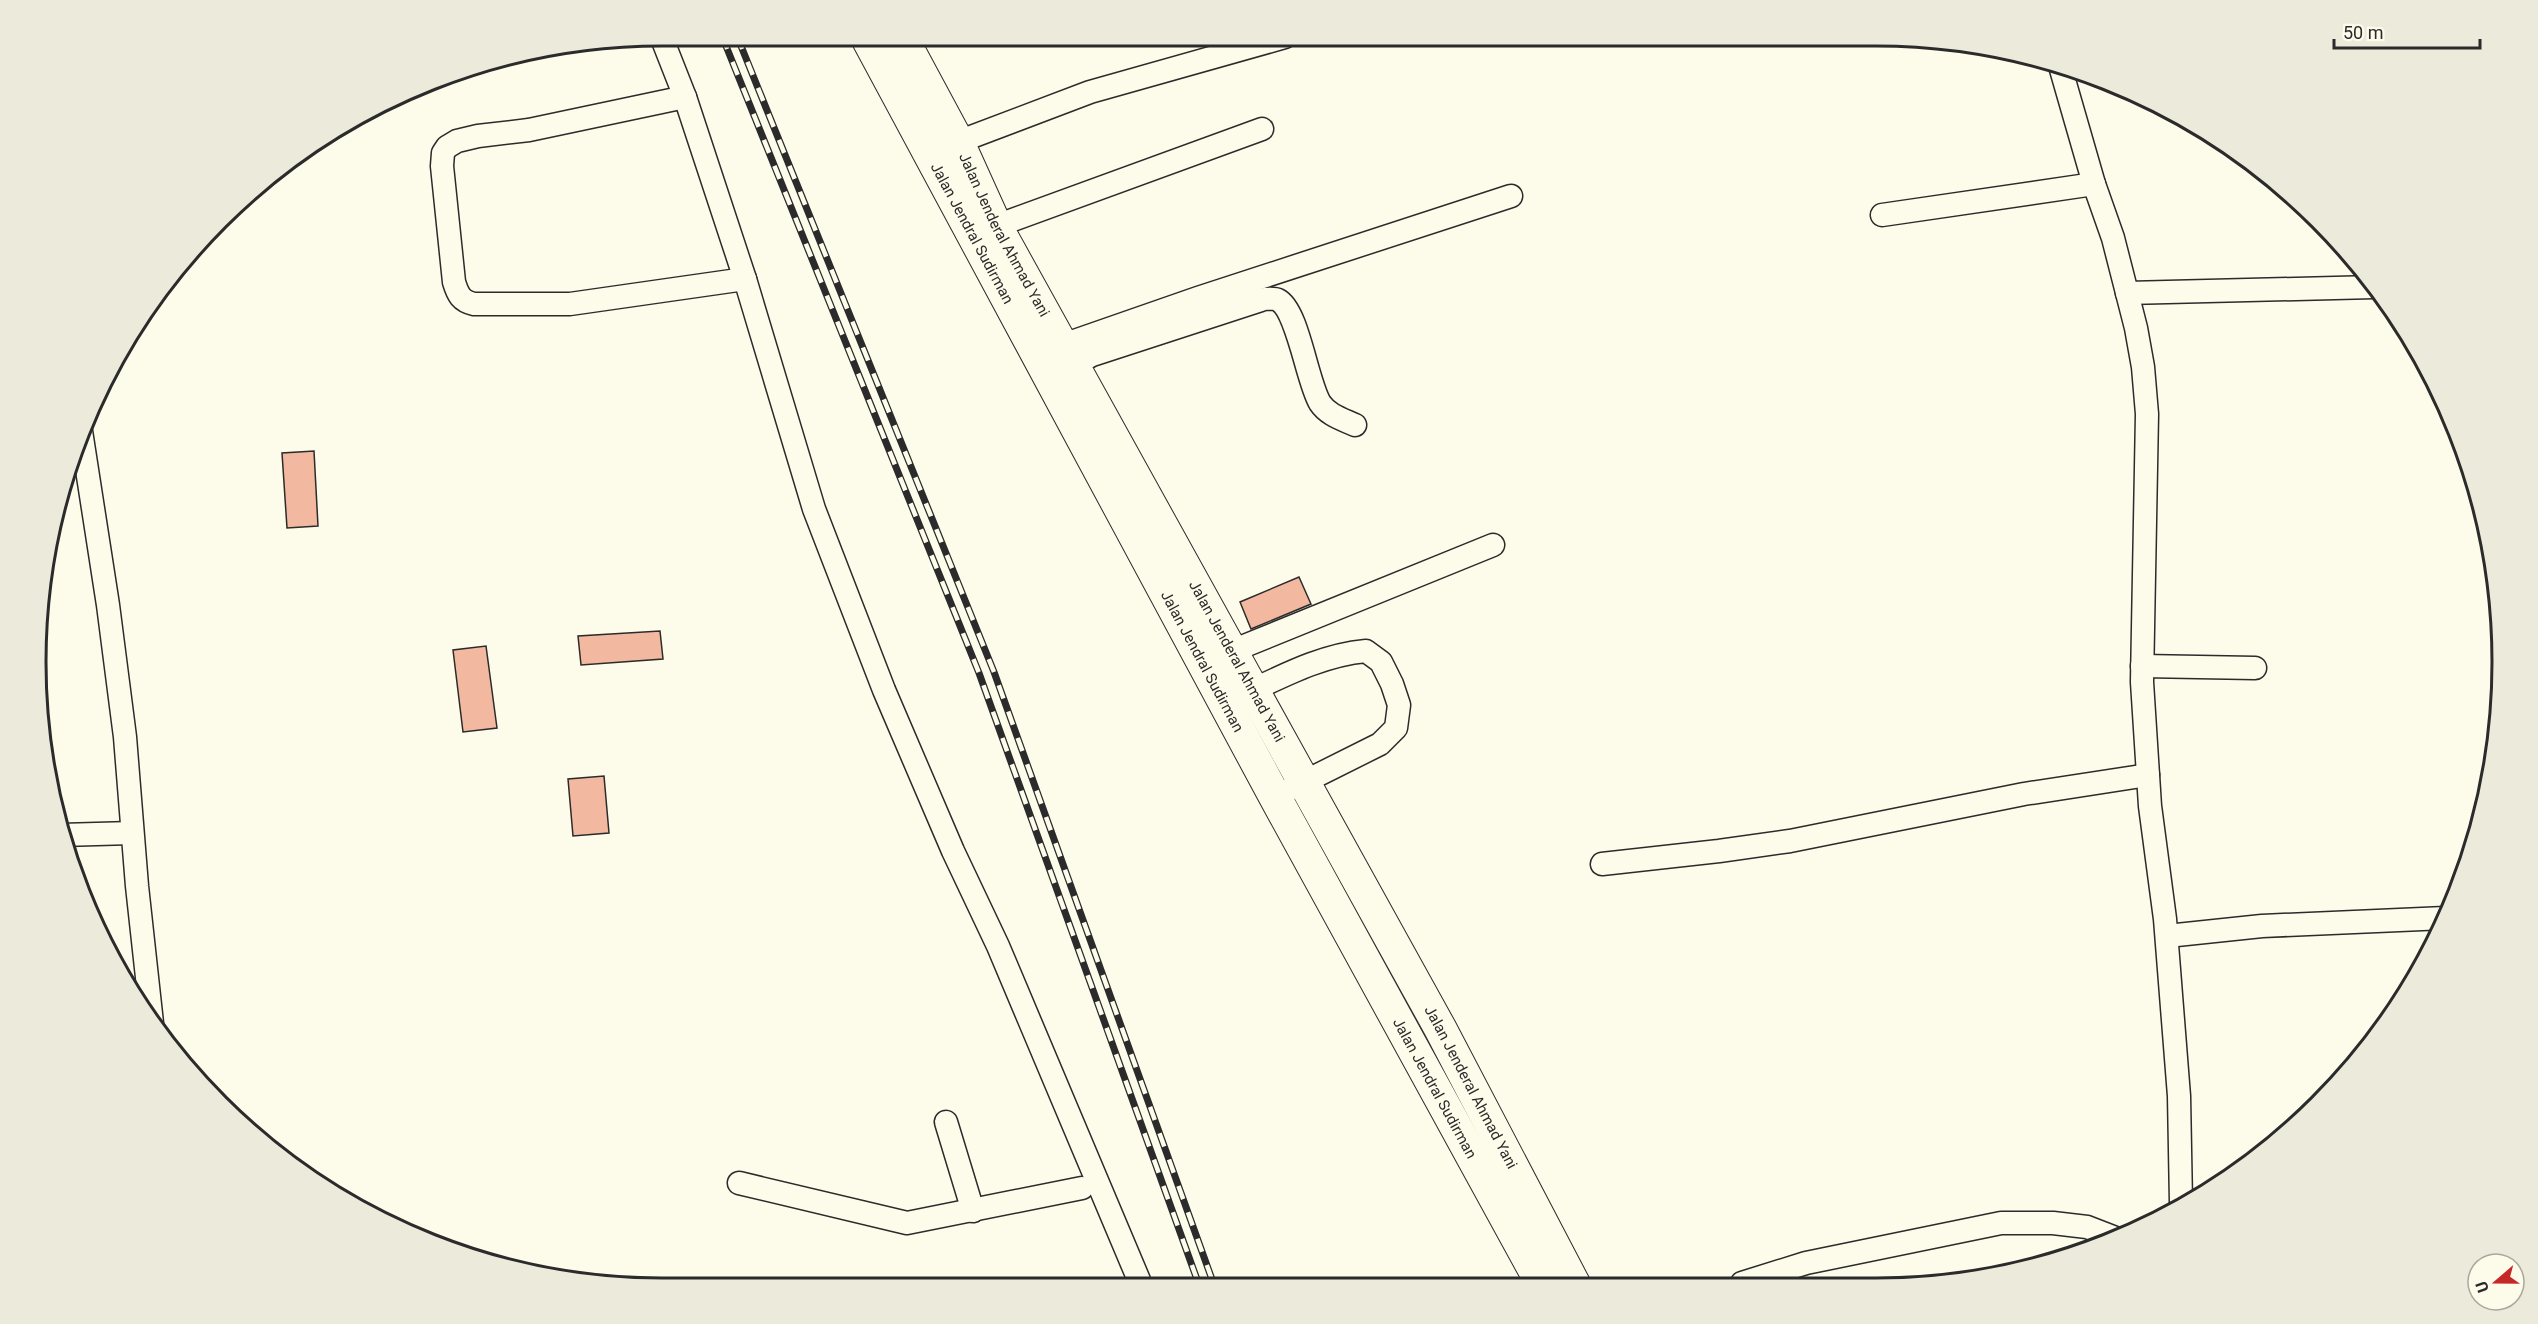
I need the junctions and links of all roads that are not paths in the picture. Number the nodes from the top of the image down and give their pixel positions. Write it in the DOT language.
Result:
graph roads {
  1 [pos="665,46"];
  2 [pos="871,46"];
  3 [pos="906,46"];
  4 [pos="1256,46"];
  5 [pos="2063,76"];
  6 [pos="686,97"];
  7 [pos="1262,129"];
  8 [pos="958,142"];
  9 [pos="2094,184"];
  10 [pos="1511,196"];
  11 [pos="1882,215"];
  12 [pos="996,226"];
  13 [pos="745,279"];
  14 [pos="2364,287"];
  15 [pos="2127,293"];
  16 [pos="1069,355"];
  17 [pos="1355,425"];
  18 [pos="84,450"];
  19 [pos="1493,544"];
  20 [pos="1232,651"];
  21 [pos="2142,666"];
  22 [pos="2255,668"];
  23 [pos="1254,689"];
  24 [pos="1225,703"];
  25 [pos="2148,775"];
  26 [pos="1305,782"];
  27 [pos="1274,795"];
  28 [pos="132,833"];
  29 [pos="71,835"];
  30 [pos="1602,864"];
  31 [pos="2435,918"];
  32 [pos="2167,936"];
  33 [pos="141,989"];
  34 [pos="1071,1120"];
  35 [pos="946,1122"];
  36 [pos="739,1183"];
  37 [pos="1082,1188"];
  38 [pos="2181,1197"];
  39 [pos="973,1211"];
  40 [pos="1115,1226"];
  41 [pos="2104,1234"];
  42 [pos="1137,1278"];
  43 [pos="1539,1278"];
  44 [pos="1571,1278"];
  45 [pos="1758,1278"];
  1 -- 6 [label="street"];
  2 -- 24 [label="highway, Jalan Jendral Sudirman"];
  3 -- 8 [label="highway, Jalan Jenderal Ahmad Yani"];
  4 -- 8 [label="street"];
  5 -- 9 [label="street"];
  6 -- 13 [label="street"];
  6 -- 13 [label="street"];
  7 -- 12 [label="street"];
  8 -- 12 [label="highway, Jalan Jenderal Ahmad Yani"];
  9 -- 11 [label="street"];
  9 -- 15 [label="street"];
  10 -- 16 [label="street"];
  12 -- 16 [label="highway, Jalan Jenderal Ahmad Yani"];
  13 -- 34 [label="street"];
  14 -- 15 [label="street"];
  15 -- 21 [label="street"];
  16 -- 17 [label="street"];
  16 -- 20 [label="highway, Jalan Jenderal Ahmad Yani"];
  18 -- 28 [label="street"];
  19 -- 20 [label="street"];
  20 -- 23 [label="highway, Jalan Jenderal Ahmad Yani"];
  21 -- 22 [label="street"];
  21 -- 25 [label="street"];
  23 -- 24 [label="street"];
  23 -- 26 [label="highway, Jalan Jenderal Ahmad Yani"];
  23 -- 26 [label="street"];
  24 -- 27 [label="highway, Jalan Jendral Sudirman"];
  25 -- 30 [label="street"];
  25 -- 32 [label="street"];
  26 -- 27 [label="street"];
  26 -- 44 [label="highway, Jalan Jenderal Ahmad Yani"];
  27 -- 43 [label="highway, Jalan Jendral Sudirman"];
  28 -- 29 [label="street"];
  28 -- 33 [label="street"];
  31 -- 32 [label="street"];
  32 -- 38 [label="street"];
  34 -- 37 [label="street"];
  34 -- 40 [label="street"];
  35 -- 39 [label="street"];
  36 -- 39 [label="street"];
  37 -- 39 [label="street"];
  37 -- 40 [label="street"];
  40 -- 42 [label="street"];
  41 -- 45 [label="street"];
}
